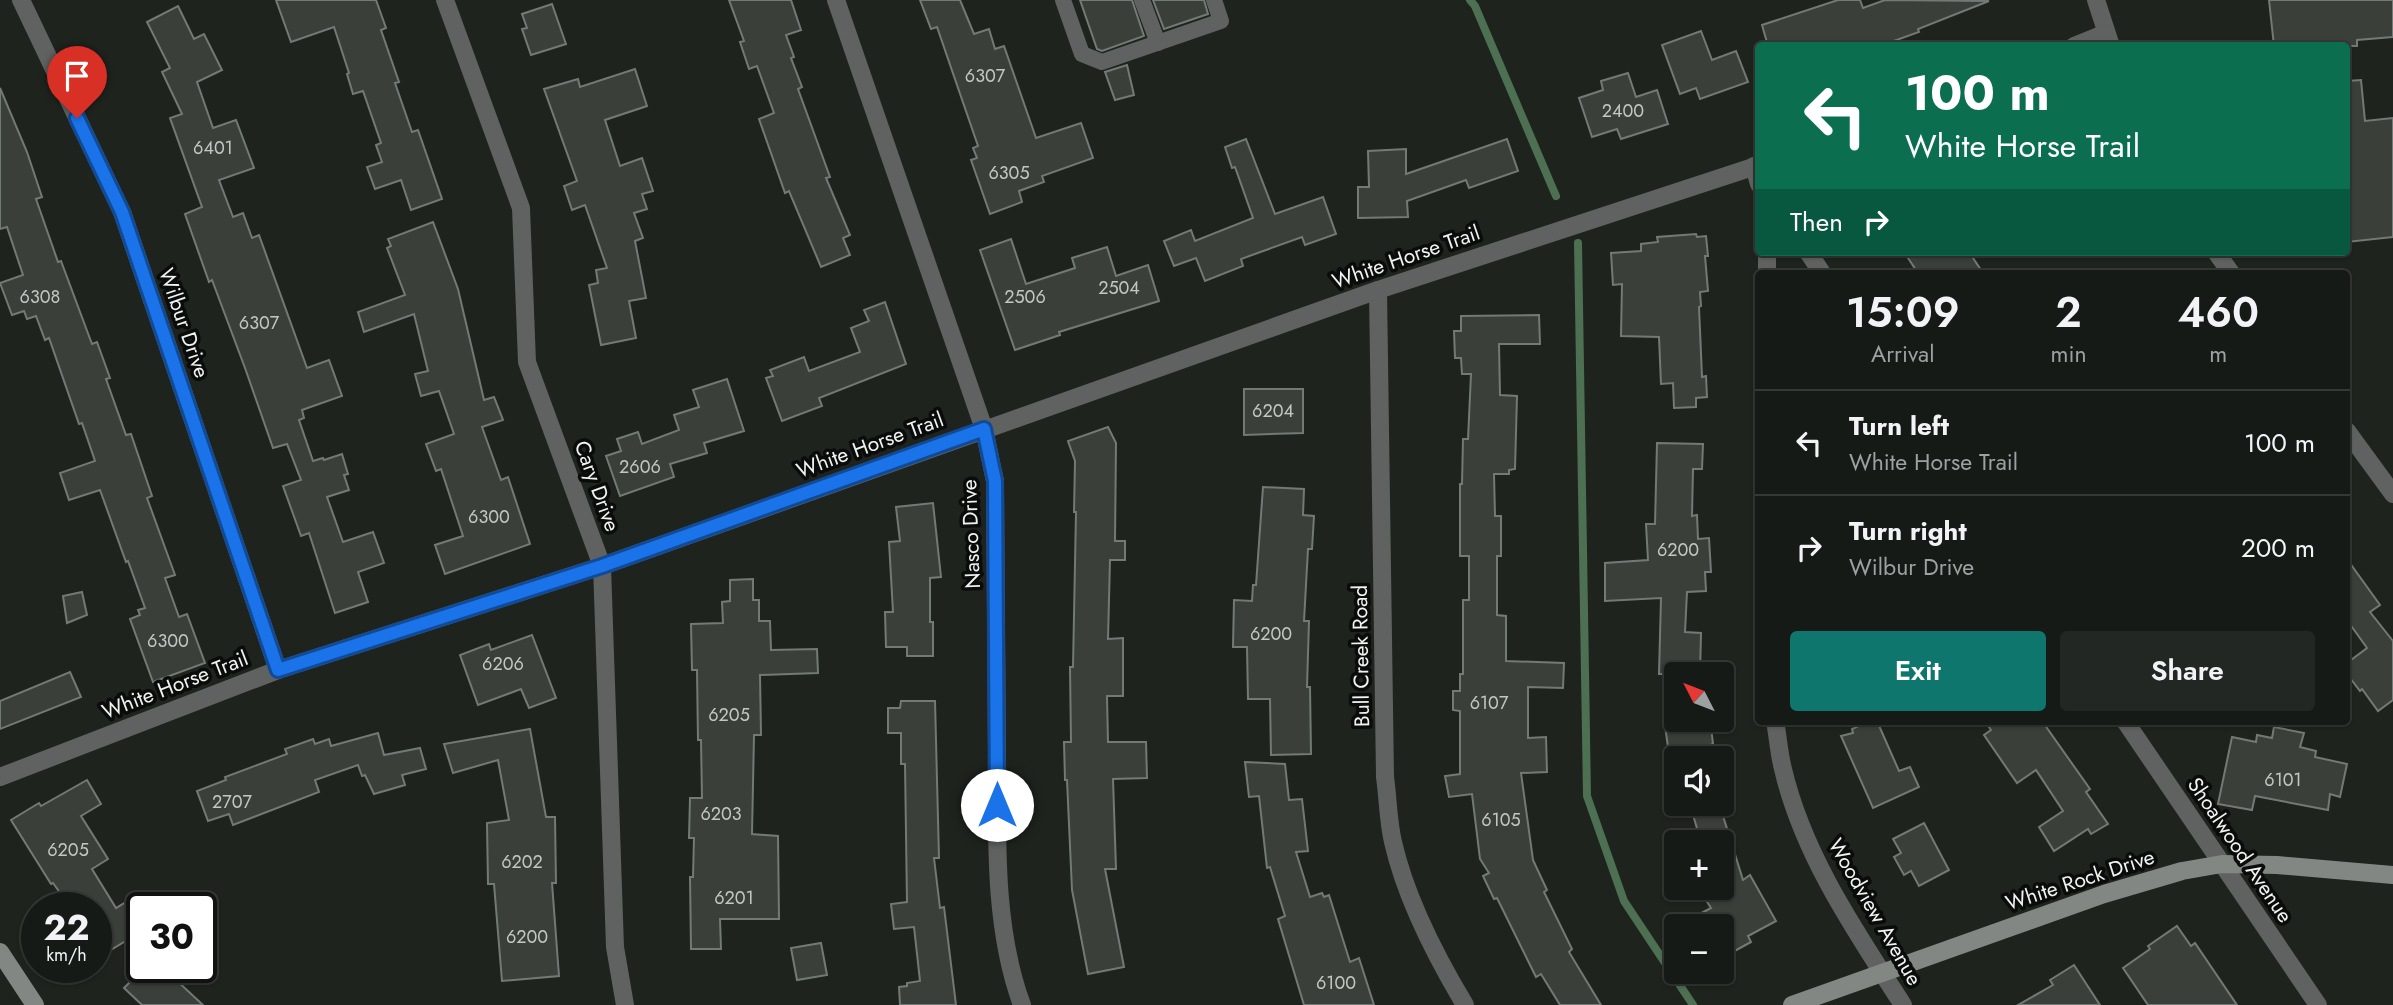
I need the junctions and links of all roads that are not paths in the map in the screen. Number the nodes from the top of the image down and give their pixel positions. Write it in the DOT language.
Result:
graph roads {
  1 [pos="21,0"];
  2 [pos="445,0"];
  3 [pos="836,0"];
  4 [pos="1063,0"];
  5 [pos="1142,0"];
  6 [pos="1214,0"];
  7 [pos="2096,0"];
  8 [pos="2109,39"];
  9 [pos="1158,44"];
  10 [pos="1755,169"];
  11 [pos="1378,290"];
  12 [pos="984,429"];
  13 [pos="2350,435"];
  14 [pos="2393,494"];
  15 [pos="602,566"];
  16 [pos="278,670"];
  17 [pos="1776,725"];
  18 [pos="2128,725"];
  19 [pos="0,777"];
  20 [pos="2222,864"];
  21 [pos="2393,875"];
  22 [pos="0,952"];
  23 [pos="1882,973"];
  24 [pos="35,1005"];
  25 [pos="625,1005"];
  26 [pos="1022,1005"];
  27 [pos="1465,1005"];
  28 [pos="1792,1005"];
  29 [pos="1903,1005"];
  30 [pos="2318,1005"];
  1 -- 16 [label="street, Wilbur Drive"];
  2 -- 15 [label="street, Cary Drive"];
  3 -- 12 [label="street, Nasco Drive"];
  4 -- 9 [label="lane"];
  5 -- 9 [label="lane"];
  6 -- 9 [label="lane"];
  7 -- 8 [label="street"];
  10 -- 11 [label="street, White Horse Trail"];
  11 -- 12 [label="street, White Horse Trail"];
  11 -- 27 [label="street, Bull Creek Road"];
  12 -- 15 [label="street, White Horse Trail"];
  12 -- 26 [label="street, Nasco Drive"];
  13 -- 14 [label="street"];
  15 -- 16 [label="street, White Horse Trail"];
  15 -- 25 [label="street, Cary Drive"];
  16 -- 19 [label="street, White Horse Trail"];
  17 -- 23 [label="street, Woodview Avenue"];
  18 -- 20 [label="street, Shoalwood Avenue"];
  20 -- 21 [label="street, White Rock Drive"];
  20 -- 23 [label="street, White Rock Drive"];
  20 -- 30 [label="street, Shoalwood Avenue"];
  22 -- 24 [label="street"];
  23 -- 28 [label="street, White Rock Drive"];
  23 -- 29 [label="street, Woodview Avenue"];
}
